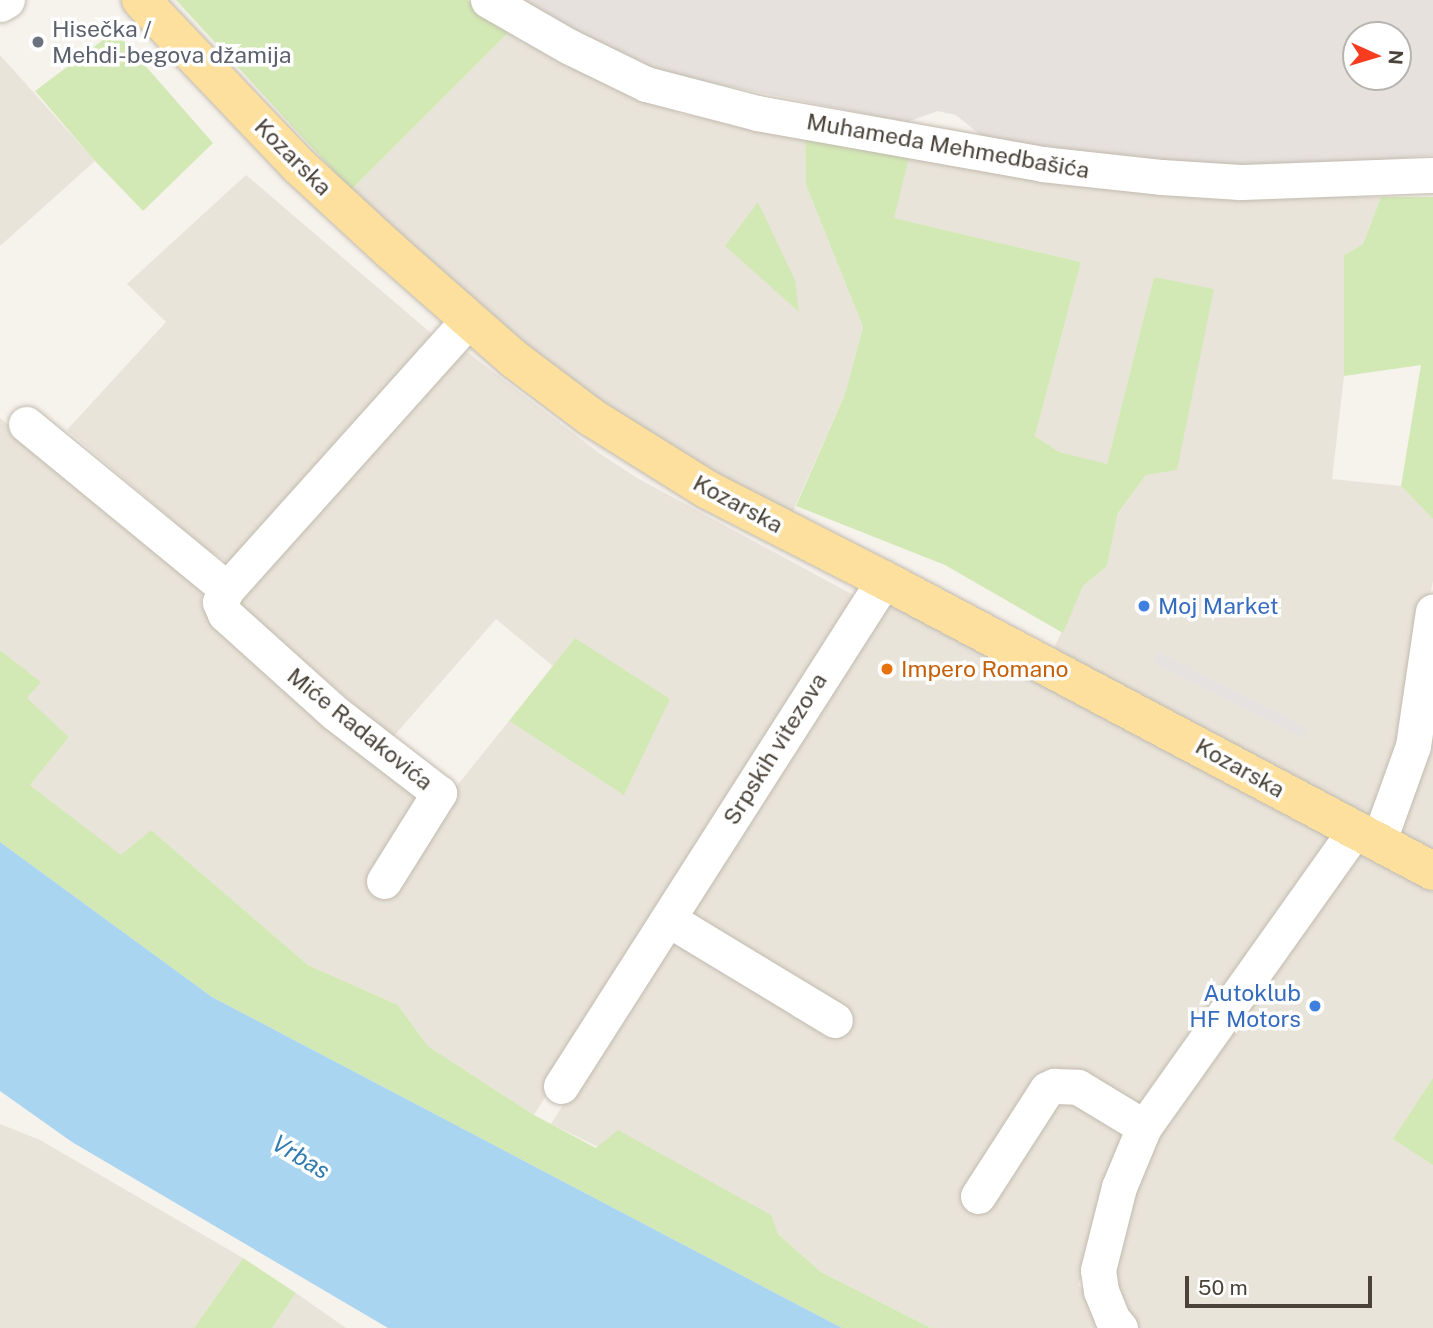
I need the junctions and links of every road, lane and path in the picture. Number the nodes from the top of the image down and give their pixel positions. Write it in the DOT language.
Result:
graph roads {
  1 [pos="7,0"];
  2 [pos="141,0"];
  3 [pos="488,0"];
  4 [pos="0,4"];
  5 [pos="1433,175"];
  6 [pos="468,320"];
  7 [pos="26,424"];
  8 [pos="884,580"];
  9 [pos="227,589"];
  10 [pos="1433,611"];
  11 [pos="1423,735"];
  12 [pos="1366,837"];
  13 [pos="1433,871"];
  14 [pos="384,881"];
  15 [pos="668,919"];
  16 [pos="835,1020"];
  17 [pos="561,1086"];
  18 [pos="1144,1127"];
  19 [pos="978,1196"];
  20 [pos="1120,1328"];
  1 -- 4 [label="street"];
  2 -- 6 [label="main road, Kozarska"];
  3 -- 5 [label="street, Muhameda Mehmedbašića"];
  6 -- 8 [label="main road, Kozarska"];
  6 -- 9 [label="street"];
  7 -- 9 [label="street"];
  8 -- 12 [label="main road, Kozarska"];
  8 -- 15 [label="street, Srpskih vitezova"];
  9 -- 14 [label="street, Miće Radakovića"];
  10 -- 11 [label="street"];
  11 -- 12 [label="street"];
  12 -- 13 [label="main road, Kozarska"];
  12 -- 18 [label="street"];
  15 -- 16 [label="street"];
  15 -- 17 [label="street, Srpskih vitezova"];
  18 -- 19 [label="street"];
  18 -- 20 [label="street"];
}
